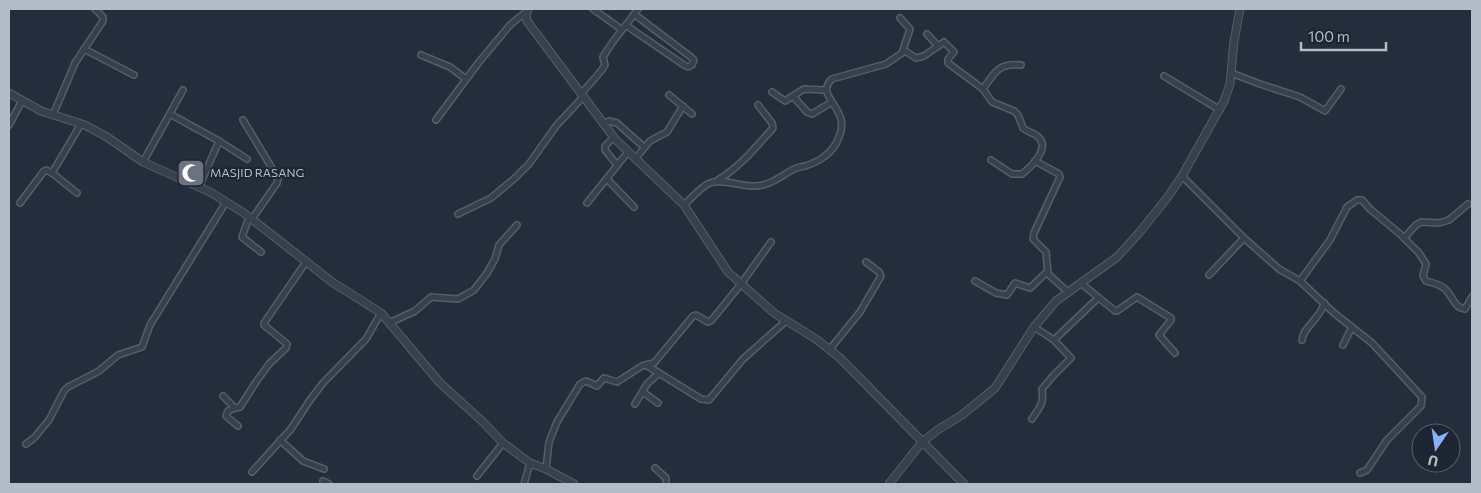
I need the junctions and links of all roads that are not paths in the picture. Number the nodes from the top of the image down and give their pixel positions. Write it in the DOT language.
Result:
graph roads {
  1 [pos="94,9"];
  2 [pos="593,9"];
  3 [pos="1240,9"];
  4 [pos="527,10"];
  5 [pos="636,12"];
  6 [pos="900,18"];
  7 [pos="626,26"];
  8 [pos="621,29"];
  9 [pos="927,34"];
  10 [pos="938,46"];
  11 [pos="84,49"];
  12 [pos="902,54"];
  13 [pos="421,55"];
  14 [pos="1021,65"];
  15 [pos="1232,73"];
  16 [pos="134,75"];
  17 [pos="1164,76"];
  18 [pos="466,79"];
  19 [pos="983,89"];
  20 [pos="1341,89"];
  21 [pos="183,90"];
  22 [pos="825,90"];
  23 [pos="772,92"];
  24 [pos="9,93"];
  25 [pos="582,95"];
  26 [pos="670,95"];
  27 [pos="793,96"];
  28 [pos="22,102"];
  29 [pos="832,102"];
  30 [pos="758,105"];
  31 [pos="683,106"];
  32 [pos="1220,110"];
  33 [pos="170,114"];
  34 [pos="692,114"];
  35 [pos="53,115"];
  36 [pos="243,120"];
  37 [pos="436,120"];
  38 [pos="81,124"];
  39 [pos="603,124"];
  40 [pos="9,125"];
  41 [pos="614,137"];
  42 [pos="219,141"];
  43 [pos="644,147"];
  44 [pos="628,152"];
  45 [pos="247,159"];
  46 [pos="635,159"];
  47 [pos="991,160"];
  48 [pos="1035,161"];
  49 [pos="144,162"];
  50 [pos="617,165"];
  51 [pos="52,173"];
  52 [pos="1182,176"];
  53 [pos="607,179"];
  54 [pos="717,181"];
  55 [pos="199,187"];
  56 [pos="77,193"];
  57 [pos="20,202"];
  58 [pos="226,202"];
  59 [pos="587,203"];
  60 [pos="1468,204"];
  61 [pos="684,205"];
  62 [pos="634,207"];
  63 [pos="458,214"];
  64 [pos="250,218"];
  65 [pos="517,225"];
  66 [pos="1244,238"];
  67 [pos="1404,238"];
  68 [pos="771,242"];
  69 [pos="261,252"];
  70 [pos="306,262"];
  71 [pos="866,262"];
  72 [pos="1047,272"];
  73 [pos="1209,275"];
  74 [pos="974,281"];
  75 [pos="1300,281"];
  76 [pos="741,284"];
  77 [pos="1082,284"];
  78 [pos="1068,292"];
  79 [pos="1472,297"];
  80 [pos="1098,298"];
  81 [pos="1324,303"];
  82 [pos="381,313"];
  83 [pos="786,321"];
  84 [pos="389,323"];
  85 [pos="1034,327"];
  86 [pos="1352,327"];
  87 [pos="1054,340"];
  88 [pos="1302,340"];
  89 [pos="1343,345"];
  90 [pos="830,349"];
  91 [pos="1175,353"];
  92 [pos="646,365"];
  93 [pos="659,373"];
  94 [pos="643,392"];
  95 [pos="223,396"];
  96 [pos="658,403"];
  97 [pos="635,404"];
  98 [pos="235,408"];
  99 [pos="1032,419"];
  100 [pos="238,426"];
  101 [pos="280,440"];
  102 [pos="922,442"];
  103 [pos="503,443"];
  104 [pos="26,444"];
  105 [pos="530,463"];
  106 [pos="655,468"];
  107 [pos="324,469"];
  108 [pos="546,469"];
  109 [pos="252,472"];
  110 [pos="1360,474"];
  111 [pos="477,476"];
  112 [pos="323,481"];
  113 [pos="329,484"];
  114 [pos="524,484"];
  115 [pos="574,484"];
  116 [pos="666,484"];
  117 [pos="889,484"];
  118 [pos="964,484"];
  1 -- 11 [label="street"];
  2 -- 8 [label="street"];
  3 -- 15 [label="street"];
  4 -- 18 [label="street"];
  4 -- 25 [label="street"];
  5 -- 7 [label="street"];
  5 -- 7 [label="street"];
  6 -- 12 [label="street"];
  7 -- 8 [label="street"];
  8 -- 25 [label="street"];
  9 -- 10 [label="street"];
  10 -- 12 [label="street"];
  10 -- 19 [label="street"];
  11 -- 16 [label="street"];
  11 -- 35 [label="street"];
  12 -- 22 [label="street"];
  13 -- 18 [label="street"];
  14 -- 19 [label="street"];
  15 -- 20 [label="street"];
  15 -- 32 [label="street"];
  17 -- 32 [label="street"];
  18 -- 37 [label="street"];
  19 -- 48 [label="street"];
  21 -- 33 [label="street"];
  22 -- 27 [label="street"];
  22 -- 29 [label="street"];
  23 -- 27 [label="street"];
  24 -- 28 [label="street"];
  25 -- 39 [label="street"];
  25 -- 63 [label="street"];
  26 -- 31 [label="street"];
  27 -- 29 [label="street"];
  28 -- 35 [label="street"];
  28 -- 40 [label="street"];
  29 -- 54 [label="street"];
  30 -- 54 [label="street"];
  31 -- 34 [label="street"];
  31 -- 43 [label="street"];
  32 -- 52 [label="street"];
  33 -- 42 [label="street"];
  33 -- 49 [label="street"];
  35 -- 38 [label="street"];
  36 -- 64 [label="street"];
  38 -- 49 [label="street"];
  38 -- 51 [label="street"];
  39 -- 41 [label="street"];
  39 -- 43 [label="street"];
  41 -- 44 [label="street"];
  41 -- 50 [label="street"];
  42 -- 45 [label="street"];
  42 -- 55 [label="street"];
  43 -- 46 [label="street"];
  44 -- 46 [label="street"];
  44 -- 50 [label="street"];
  46 -- 61 [label="street"];
  47 -- 48 [label="street"];
  48 -- 72 [label="street"];
  49 -- 55 [label="street"];
  50 -- 53 [label="street"];
  51 -- 56 [label="street"];
  51 -- 57 [label="street"];
  52 -- 66 [label="street"];
  52 -- 77 [label="street"];
  53 -- 59 [label="street"];
  53 -- 62 [label="street"];
  54 -- 61 [label="street"];
  55 -- 58 [label="street"];
  58 -- 64 [label="street"];
  58 -- 104 [label="street"];
  60 -- 67 [label="street"];
  61 -- 76 [label="street"];
  64 -- 69 [label="street"];
  64 -- 70 [label="street"];
  65 -- 84 [label="street"];
  66 -- 73 [label="street"];
  66 -- 75 [label="street"];
  67 -- 75 [label="street"];
  67 -- 79 [label="street"];
  68 -- 76 [label="street"];
  70 -- 82 [label="street"];
  70 -- 98 [label="street"];
  71 -- 90 [label="street"];
  72 -- 74 [label="street"];
  72 -- 78 [label="street"];
  75 -- 81 [label="street"];
  76 -- 83 [label="street"];
  76 -- 92 [label="street"];
  77 -- 78 [label="street"];
  77 -- 80 [label="street"];
  78 -- 85 [label="street"];
  80 -- 87 [label="street"];
  80 -- 91 [label="street"];
  81 -- 86 [label="street"];
  81 -- 88 [label="street"];
  82 -- 84 [label="street"];
  82 -- 101 [label="street"];
  83 -- 90 [label="street"];
  83 -- 93 [label="street"];
  84 -- 103 [label="street"];
  85 -- 87 [label="street"];
  85 -- 102 [label="street"];
  86 -- 89 [label="street"];
  86 -- 110 [label="street"];
  87 -- 99 [label="street"];
  90 -- 102 [label="street"];
  92 -- 93 [label="street"];
  92 -- 108 [label="street"];
  93 -- 94 [label="street"];
  94 -- 96 [label="street"];
  94 -- 97 [label="street"];
  95 -- 98 [label="street"];
  98 -- 100 [label="street"];
  101 -- 107 [label="street"];
  101 -- 109 [label="street"];
  102 -- 117 [label="street"];
  102 -- 118 [label="street"];
  103 -- 105 [label="street"];
  103 -- 111 [label="street"];
  105 -- 108 [label="street"];
  105 -- 114 [label="street"];
  106 -- 116 [label="street"];
  108 -- 115 [label="street"];
  112 -- 113 [label="street"];
}
